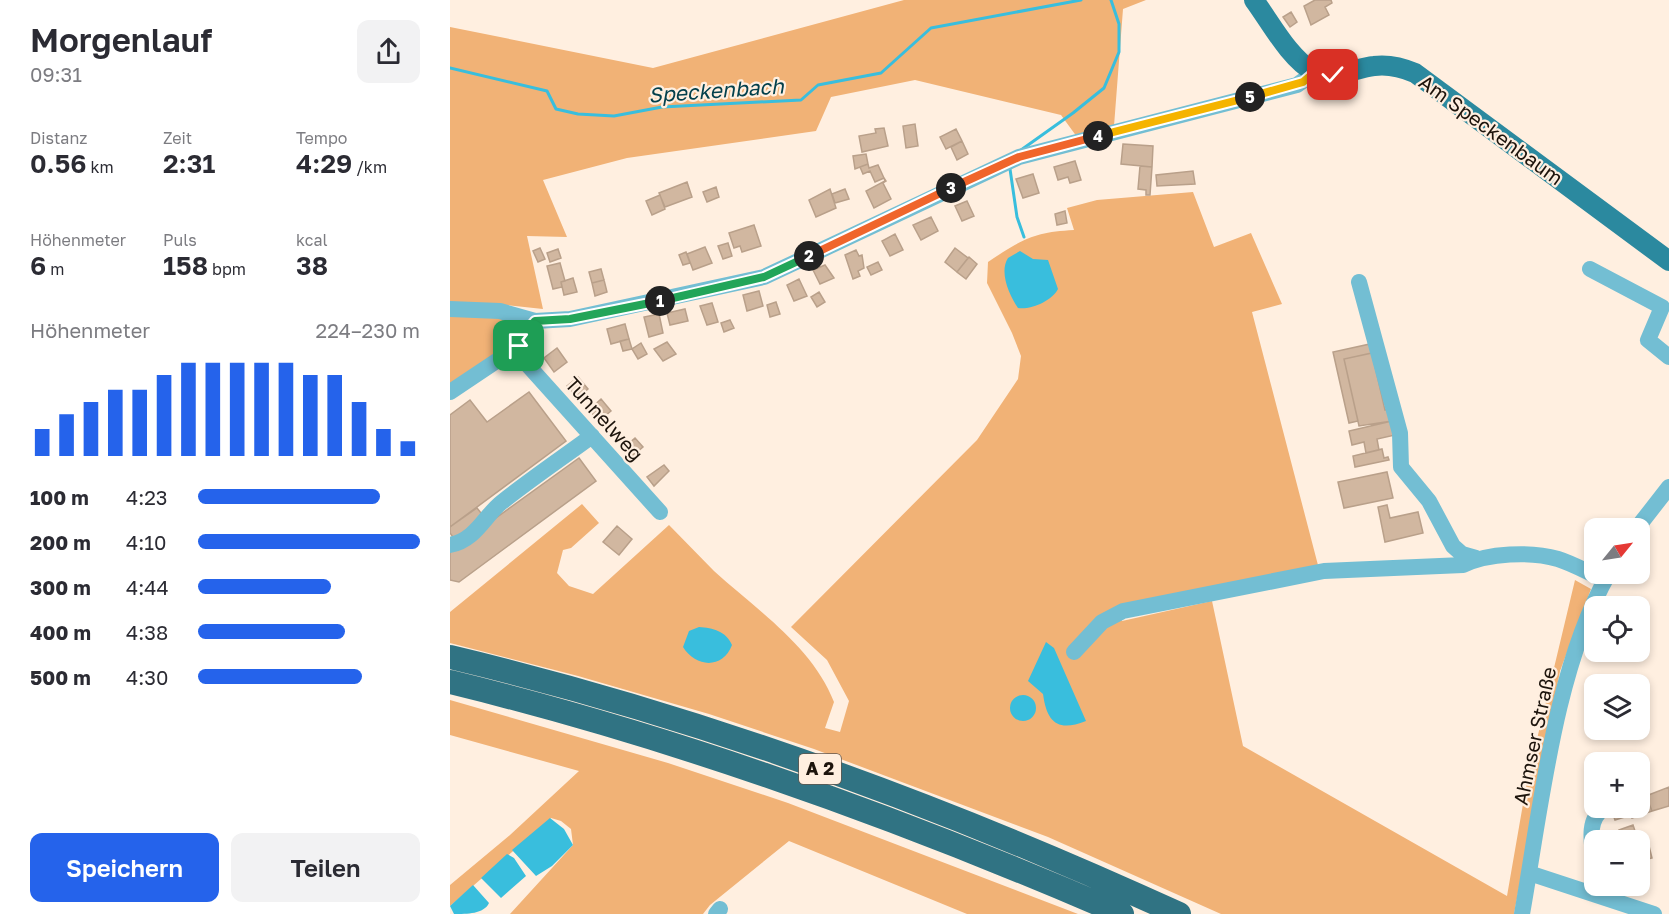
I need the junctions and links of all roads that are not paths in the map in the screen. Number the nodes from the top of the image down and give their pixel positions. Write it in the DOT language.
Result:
graph roads {
  1 [pos="1254,0"];
  2 [pos="1315,72"];
  3 [pos="1669,261"];
  4 [pos="1590,269"];
  5 [pos="1359,282"];
  6 [pos="450,309"];
  7 [pos="535,321"];
  8 [pos="519,346"];
  9 [pos="1669,357"];
  10 [pos="450,392"];
  11 [pos="592,436"];
  12 [pos="1669,487"];
  13 [pos="660,512"];
  14 [pos="1645,518"];
  15 [pos="450,545"];
  16 [pos="1476,558"];
  17 [pos="1584,568"];
  18 [pos="1604,584"];
  19 [pos="1074,652"];
  20 [pos="450,657"];
  21 [pos="450,682"];
  22 [pos="1529,873"];
  23 [pos="1584,886"];
  24 [pos="1613,896"];
  25 [pos="1122,914"];
  26 [pos="1179,914"];
  27 [pos="1522,914"];
  28 [pos="1654,914"];
  1 -- 2 [label="main road"];
  2 -- 3 [label="main road, Am Speckenbaum"];
  2 -- 7 [label="street"];
  4 -- 9 [label="street"];
  5 -- 16 [label="street"];
  6 -- 7 [label="street"];
  7 -- 8 [label="street"];
  8 -- 10 [label="street"];
  8 -- 11 [label="street, Tunnelweg"];
  11 -- 13 [label="street, Tunnelweg"];
  11 -- 15 [label="street"];
  12 -- 14 [label="street"];
  16 -- 17 [label="street"];
  16 -- 19 [label="street"];
  18 -- 22 [label="street, Ahmser Straße"];
  20 -- 26 [label="highway, A 2"];
  21 -- 25 [label="highway, A 2"];
  22 -- 23 [label="street"];
  22 -- 27 [label="street, Ahmser Straße"];
  24 -- 28 [label="street"];
}
